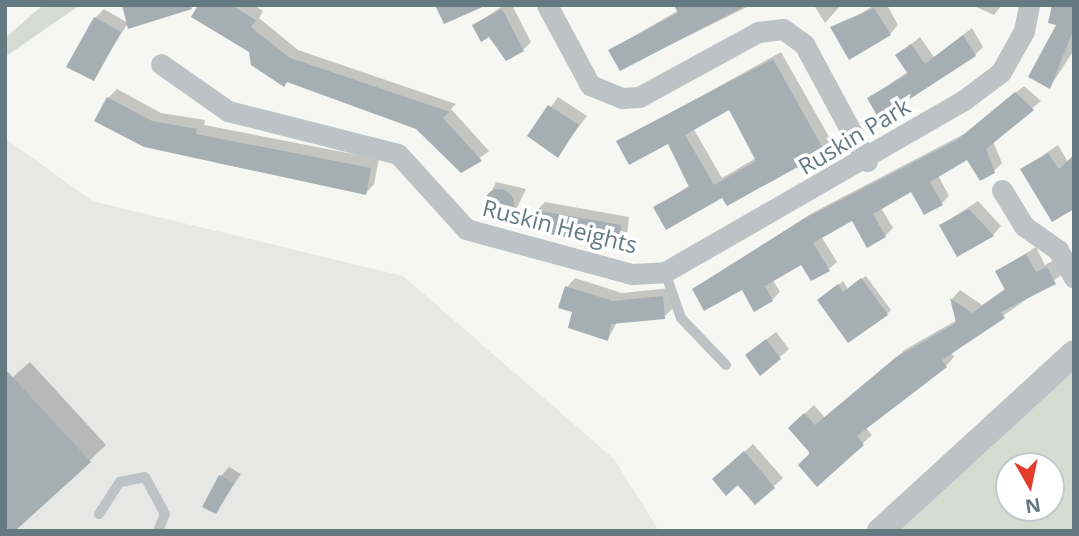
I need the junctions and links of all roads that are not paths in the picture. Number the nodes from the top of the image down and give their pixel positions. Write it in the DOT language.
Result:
graph roads {
  1 [pos="547,5"];
  2 [pos="1029,5"];
  3 [pos="161,64"];
  4 [pos="867,161"];
  5 [pos="1002,190"];
  6 [pos="665,272"];
  7 [pos="1074,278"];
  8 [pos="1074,353"];
  9 [pos="726,365"];
  10 [pos="99,514"];
  11 [pos="158,531"];
  12 [pos="880,531"];
  1 -- 4 [label="street"];
  2 -- 4 [label="street, Ruskin Park"];
  3 -- 6 [label="street, Ruskin Heights"];
  4 -- 6 [label="street, Ruskin Park"];
  5 -- 7 [label="street"];
  6 -- 9 [label="lane"];
  8 -- 12 [label="street"];
  10 -- 11 [label="lane"];
}
